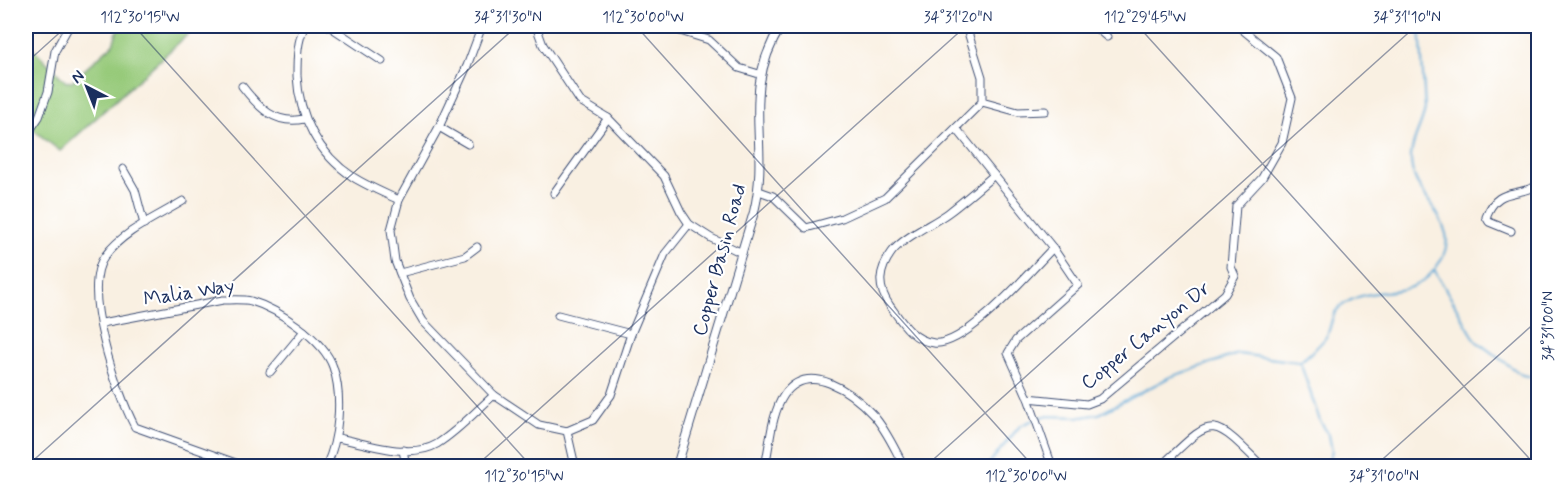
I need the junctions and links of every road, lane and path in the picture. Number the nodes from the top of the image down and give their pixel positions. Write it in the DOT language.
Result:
graph roads {
  1 [pos="69,26"];
  2 [pos="305,26"];
  3 [pos="329,26"];
  4 [pos="482,26"];
  5 [pos="536,26"];
  6 [pos="664,26"];
  7 [pos="781,26"];
  8 [pos="966,26"];
  9 [pos="1094,26"];
  10 [pos="1238,26"];
  11 [pos="1107,37"];
  12 [pos="382,61"];
  13 [pos="759,74"];
  14 [pos="242,86"];
  15 [pos="982,102"];
  16 [pos="1045,111"];
  17 [pos="608,118"];
  18 [pos="304,119"];
  19 [pos="439,127"];
  20 [pos="956,128"];
  21 [pos="26,136"];
  22 [pos="468,144"];
  23 [pos="123,169"];
  24 [pos="994,175"];
  25 [pos="1539,185"];
  26 [pos="759,191"];
  27 [pos="554,194"];
  28 [pos="399,200"];
  29 [pos="183,201"];
  30 [pos="144,224"];
  31 [pos="689,224"];
  32 [pos="1511,231"];
  33 [pos="477,247"];
  34 [pos="1053,248"];
  35 [pos="742,253"];
  36 [pos="400,273"];
  37 [pos="558,315"];
  38 [pos="102,323"];
  39 [pos="304,331"];
  40 [pos="631,334"];
  41 [pos="270,372"];
  42 [pos="494,396"];
  43 [pos="1028,398"];
  44 [pos="567,431"];
  45 [pos="338,438"];
  46 [pos="403,450"];
  47 [pos="236,465"];
  48 [pos="244,466"];
  49 [pos="326,466"];
  50 [pos="406,466"];
  51 [pos="576,466"];
  52 [pos="677,466"];
  53 [pos="767,466"];
  54 [pos="904,466"];
  55 [pos="1052,466"];
  56 [pos="1161,466"];
  57 [pos="1262,466"];
  1 -- 21 [label="street"];
  2 -- 18 [label="street"];
  3 -- 12 [label="street"];
  4 -- 19 [label="street"];
  5 -- 17 [label="street"];
  6 -- 13 [label="street"];
  7 -- 13 [label="street, Copper Basin Road"];
  8 -- 15 [label="street"];
  9 -- 11 [label="street"];
  10 -- 43 [label="street, Copper Canyon Dr"];
  13 -- 26 [label="street, Copper Basin Road"];
  14 -- 18 [label="street"];
  15 -- 16 [label="street"];
  15 -- 20 [label="street"];
  17 -- 27 [label="street"];
  17 -- 31 [label="street"];
  18 -- 28 [label="street"];
  19 -- 22 [label="street"];
  19 -- 28 [label="street"];
  20 -- 24 [label="street"];
  20 -- 26 [label="street"];
  23 -- 30 [label="street"];
  24 -- 34 [label="street"];
  24 -- 34 [label="street"];
  25 -- 32 [label="street"];
  26 -- 35 [label="street, Copper Basin Road"];
  28 -- 36 [label="street"];
  29 -- 30 [label="street"];
  30 -- 38 [label="street"];
  31 -- 35 [label="street"];
  31 -- 40 [label="street"];
  33 -- 36 [label="street"];
  34 -- 43 [label="street"];
  35 -- 52 [label="street, Copper Basin Road"];
  36 -- 42 [label="street"];
  37 -- 40 [label="street"];
  38 -- 39 [label="street, Malia Way"];
  38 -- 47 [label="street"];
  39 -- 41 [label="street"];
  39 -- 45 [label="street, Malia Way"];
  40 -- 44 [label="street"];
  42 -- 44 [label="street"];
  42 -- 46 [label="street"];
  43 -- 55 [label="street"];
  44 -- 51 [label="street"];
  45 -- 46 [label="street"];
  45 -- 49 [label="street, Malia Way"];
  46 -- 50 [label="street"];
  47 -- 48 [label="street"];
  53 -- 54 [label="street"];
  56 -- 57 [label="street"];
}
